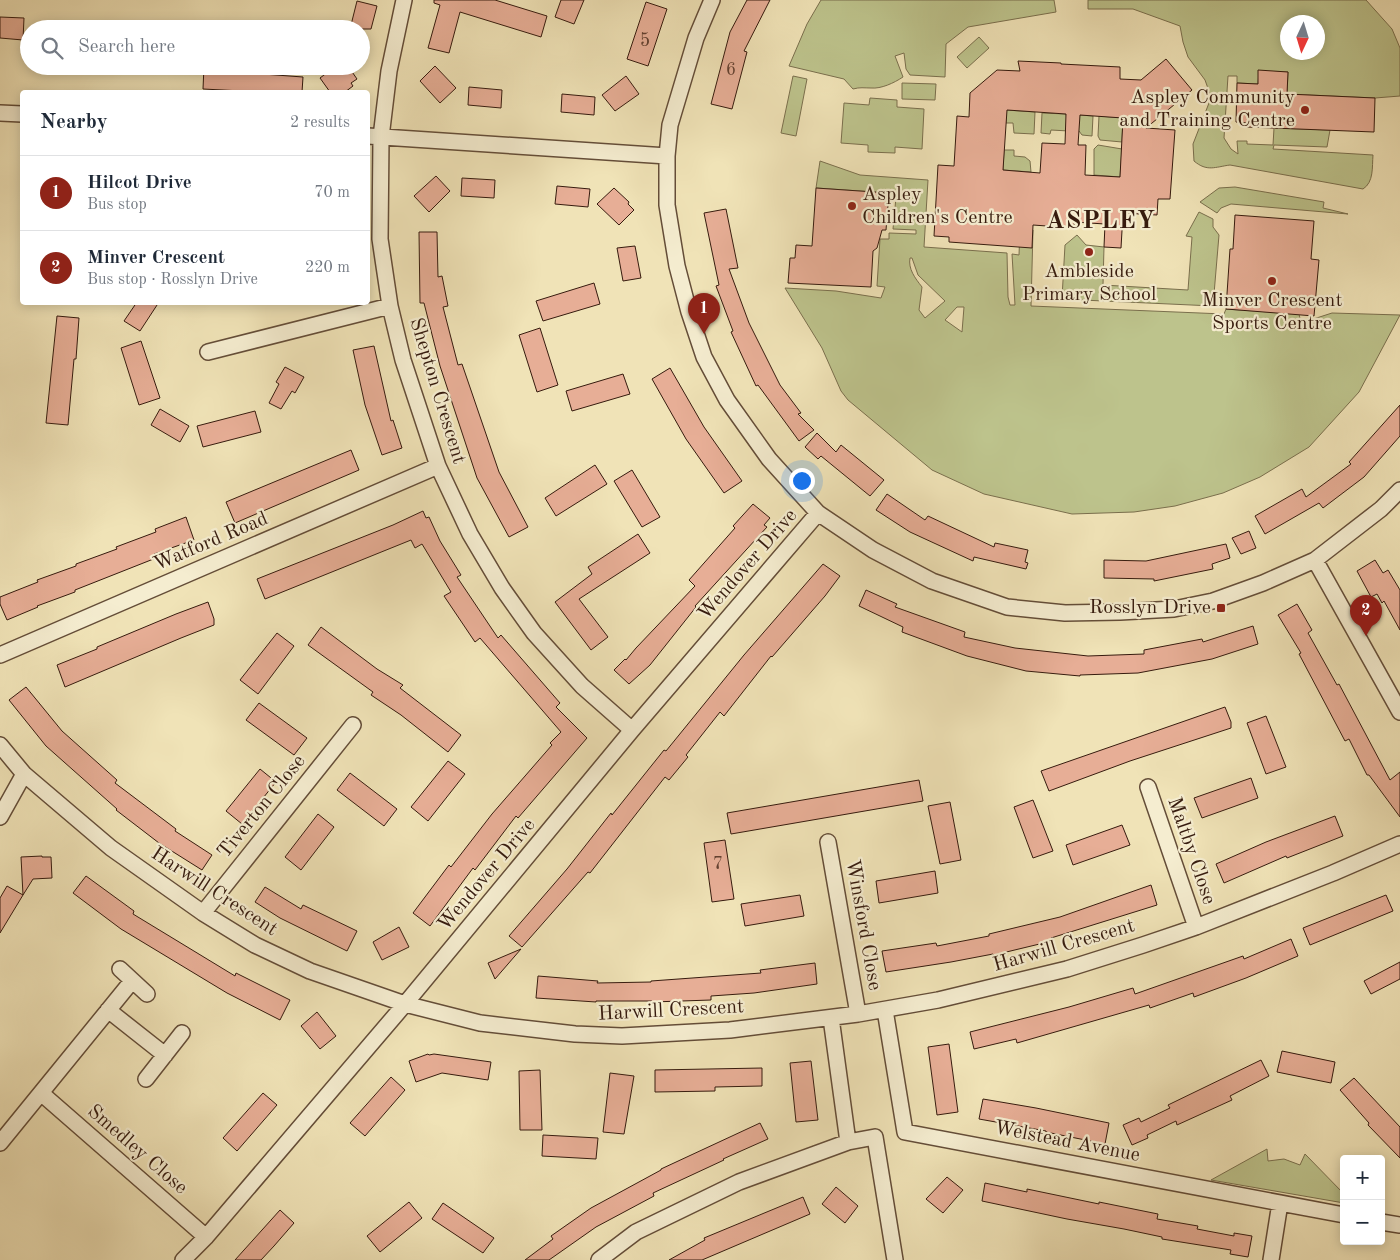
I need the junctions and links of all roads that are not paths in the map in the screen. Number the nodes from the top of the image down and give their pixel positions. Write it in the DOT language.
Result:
graph roads {
  1 [pos="404,0"];
  2 [pos="712,0"];
  3 [pos="0,113"];
  4 [pos="20,114"];
  5 [pos="374,137"];
  6 [pos="667,156"];
  7 [pos="390,306"];
  8 [pos="208,352"];
  9 [pos="438,466"];
  10 [pos="1400,490"];
  11 [pos="818,513"];
  12 [pos="1315,560"];
  13 [pos="0,655"];
  14 [pos="1400,712"];
  15 [pos="353,725"];
  16 [pos="632,730"];
  17 [pos="0,745"];
  18 [pos="24,774"];
  19 [pos="1148,788"];
  20 [pos="0,817"];
  21 [pos="828,842"];
  22 [pos="1400,844"];
  23 [pos="202,913"];
  24 [pos="1196,927"];
  25 [pos="120,969"];
  26 [pos="132,981"];
  27 [pos="147,994"];
  28 [pos="405,1004"];
  29 [pos="108,1010"];
  30 [pos="885,1010"];
  31 [pos="858,1014"];
  32 [pos="831,1018"];
  33 [pos="182,1033"];
  34 [pos="165,1055"];
  35 [pos="146,1079"];
  36 [pos="41,1093"];
  37 [pos="848,1142"];
  38 [pos="0,1143"];
  39 [pos="1280,1202"];
  40 [pos="1340,1214"];
  41 [pos="1385,1223"];
  42 [pos="1400,1225"];
  43 [pos="206,1237"];
  44 [pos="183,1260"];
  45 [pos="599,1260"];
  46 [pos="895,1260"];
  47 [pos="1270,1260"];
  1 -- 5 [label="street, Shepton Crescent"];
  2 -- 6 [label="street"];
  3 -- 4 [label="street"];
  5 -- 6 [label="street"];
  5 -- 7 [label="street, Shepton Crescent"];
  6 -- 11 [label="street"];
  7 -- 8 [label="street"];
  7 -- 9 [label="street, Shepton Crescent"];
  9 -- 13 [label="street, Watford Road"];
  9 -- 16 [label="street, Shepton Crescent"];
  10 -- 12 [label="street"];
  11 -- 12 [label="street"];
  11 -- 16 [label="street, Wendover Drive"];
  12 -- 14 [label="street"];
  15 -- 23 [label="street, Tiverton Close"];
  16 -- 28 [label="street, Wendover Drive"];
  17 -- 18 [label="street, Harwill Crescent"];
  18 -- 20 [label="street"];
  18 -- 23 [label="street, Harwill Crescent"];
  19 -- 24 [label="street, Maltby Close"];
  21 -- 31 [label="street, Winsford Close"];
  22 -- 24 [label="street, Harwill Crescent"];
  23 -- 28 [label="street, Harwill Crescent"];
  24 -- 30 [label="street, Harwill Crescent"];
  25 -- 26 [label="street"];
  26 -- 27 [label="street"];
  26 -- 29 [label="street"];
  28 -- 32 [label="street, Harwill Crescent"];
  28 -- 43 [label="street, Wendover Drive"];
  29 -- 34 [label="street"];
  29 -- 36 [label="street"];
  30 -- 31 [label="street, Harwill Crescent"];
  30 -- 39 [label="street, Welstead Avenue"];
  31 -- 32 [label="street, Harwill Crescent"];
  32 -- 37 [label="street"];
  33 -- 34 [label="street"];
  34 -- 35 [label="street"];
  36 -- 38 [label="street"];
  36 -- 43 [label="street, Smedley Close"];
  37 -- 45 [label="street"];
  37 -- 46 [label="street"];
  39 -- 40 [label="street, Welstead Avenue"];
  39 -- 47 [label="street"];
  41 -- 42 [label="street"];
  43 -- 44 [label="street, Wendover Drive"];
}
